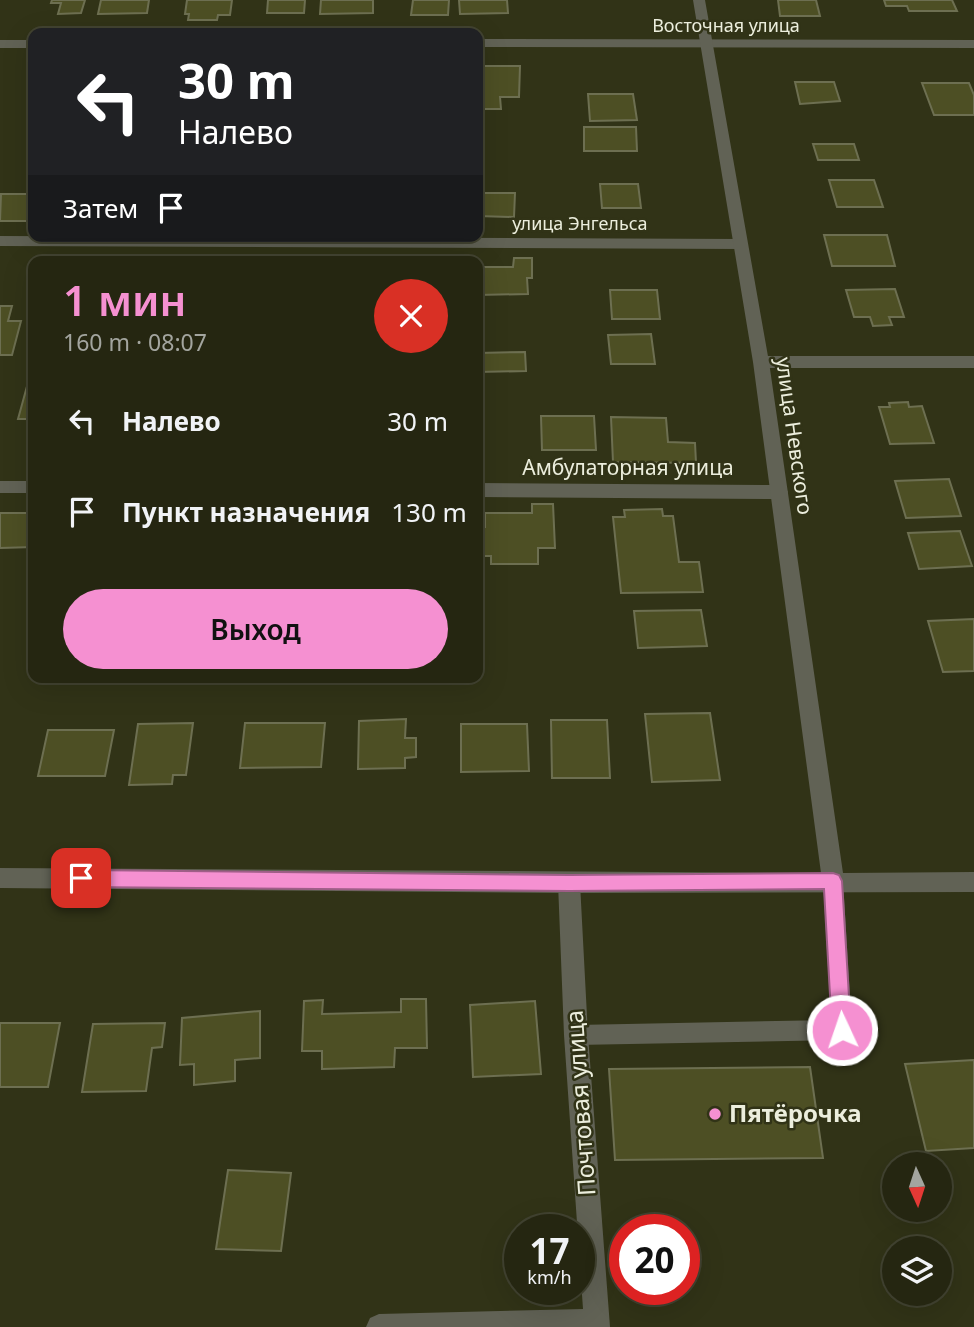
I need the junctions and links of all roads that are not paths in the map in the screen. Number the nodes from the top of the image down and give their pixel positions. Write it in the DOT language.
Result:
graph roads {
  1 [pos="699,0"];
  2 [pos="483,43"];
  3 [pos="707,43"];
  4 [pos="0,44"];
  5 [pos="28,44"];
  6 [pos="974,44"];
  7 [pos="0,241"];
  8 [pos="28,241"];
  9 [pos="247,242"];
  10 [pos="740,244"];
  11 [pos="761,362"];
  12 [pos="974,362"];
  13 [pos="0,487"];
  14 [pos="28,488"];
  15 [pos="483,490"];
  16 [pos="779,492"];
  17 [pos="0,878"];
  18 [pos="833,881"];
  19 [pos="974,882"];
  20 [pos="569,883"];
  21 [pos="576,1035"];
  22 [pos="597,1325"];
  23 [pos="379,1327"];
  1 -- 3 [label="street, улица Невского"];
  2 -- 3 [label="street, Восточная улица"];
  3 -- 6 [label="street, Восточная улица"];
  3 -- 10 [label="street, улица Невского"];
  4 -- 5 [label="street"];
  7 -- 8 [label="street, улица Энгельса"];
  9 -- 10 [label="street, улица Энгельса"];
  10 -- 11 [label="street, улица Невского"];
  11 -- 12 [label="street"];
  11 -- 16 [label="street, улица Невского"];
  13 -- 14 [label="street"];
  15 -- 16 [label="street, Амбулаторная улица"];
  16 -- 18 [label="street, улица Невского"];
  17 -- 20 [label="street"];
  18 -- 19 [label="street"];
  18 -- 20 [label="street"];
  18 -- 21 [label="lane"];
  20 -- 21 [label="street, Почтовая улица"];
  21 -- 22 [label="street, Почтовая улица"];
  22 -- 23 [label="street"];
}
